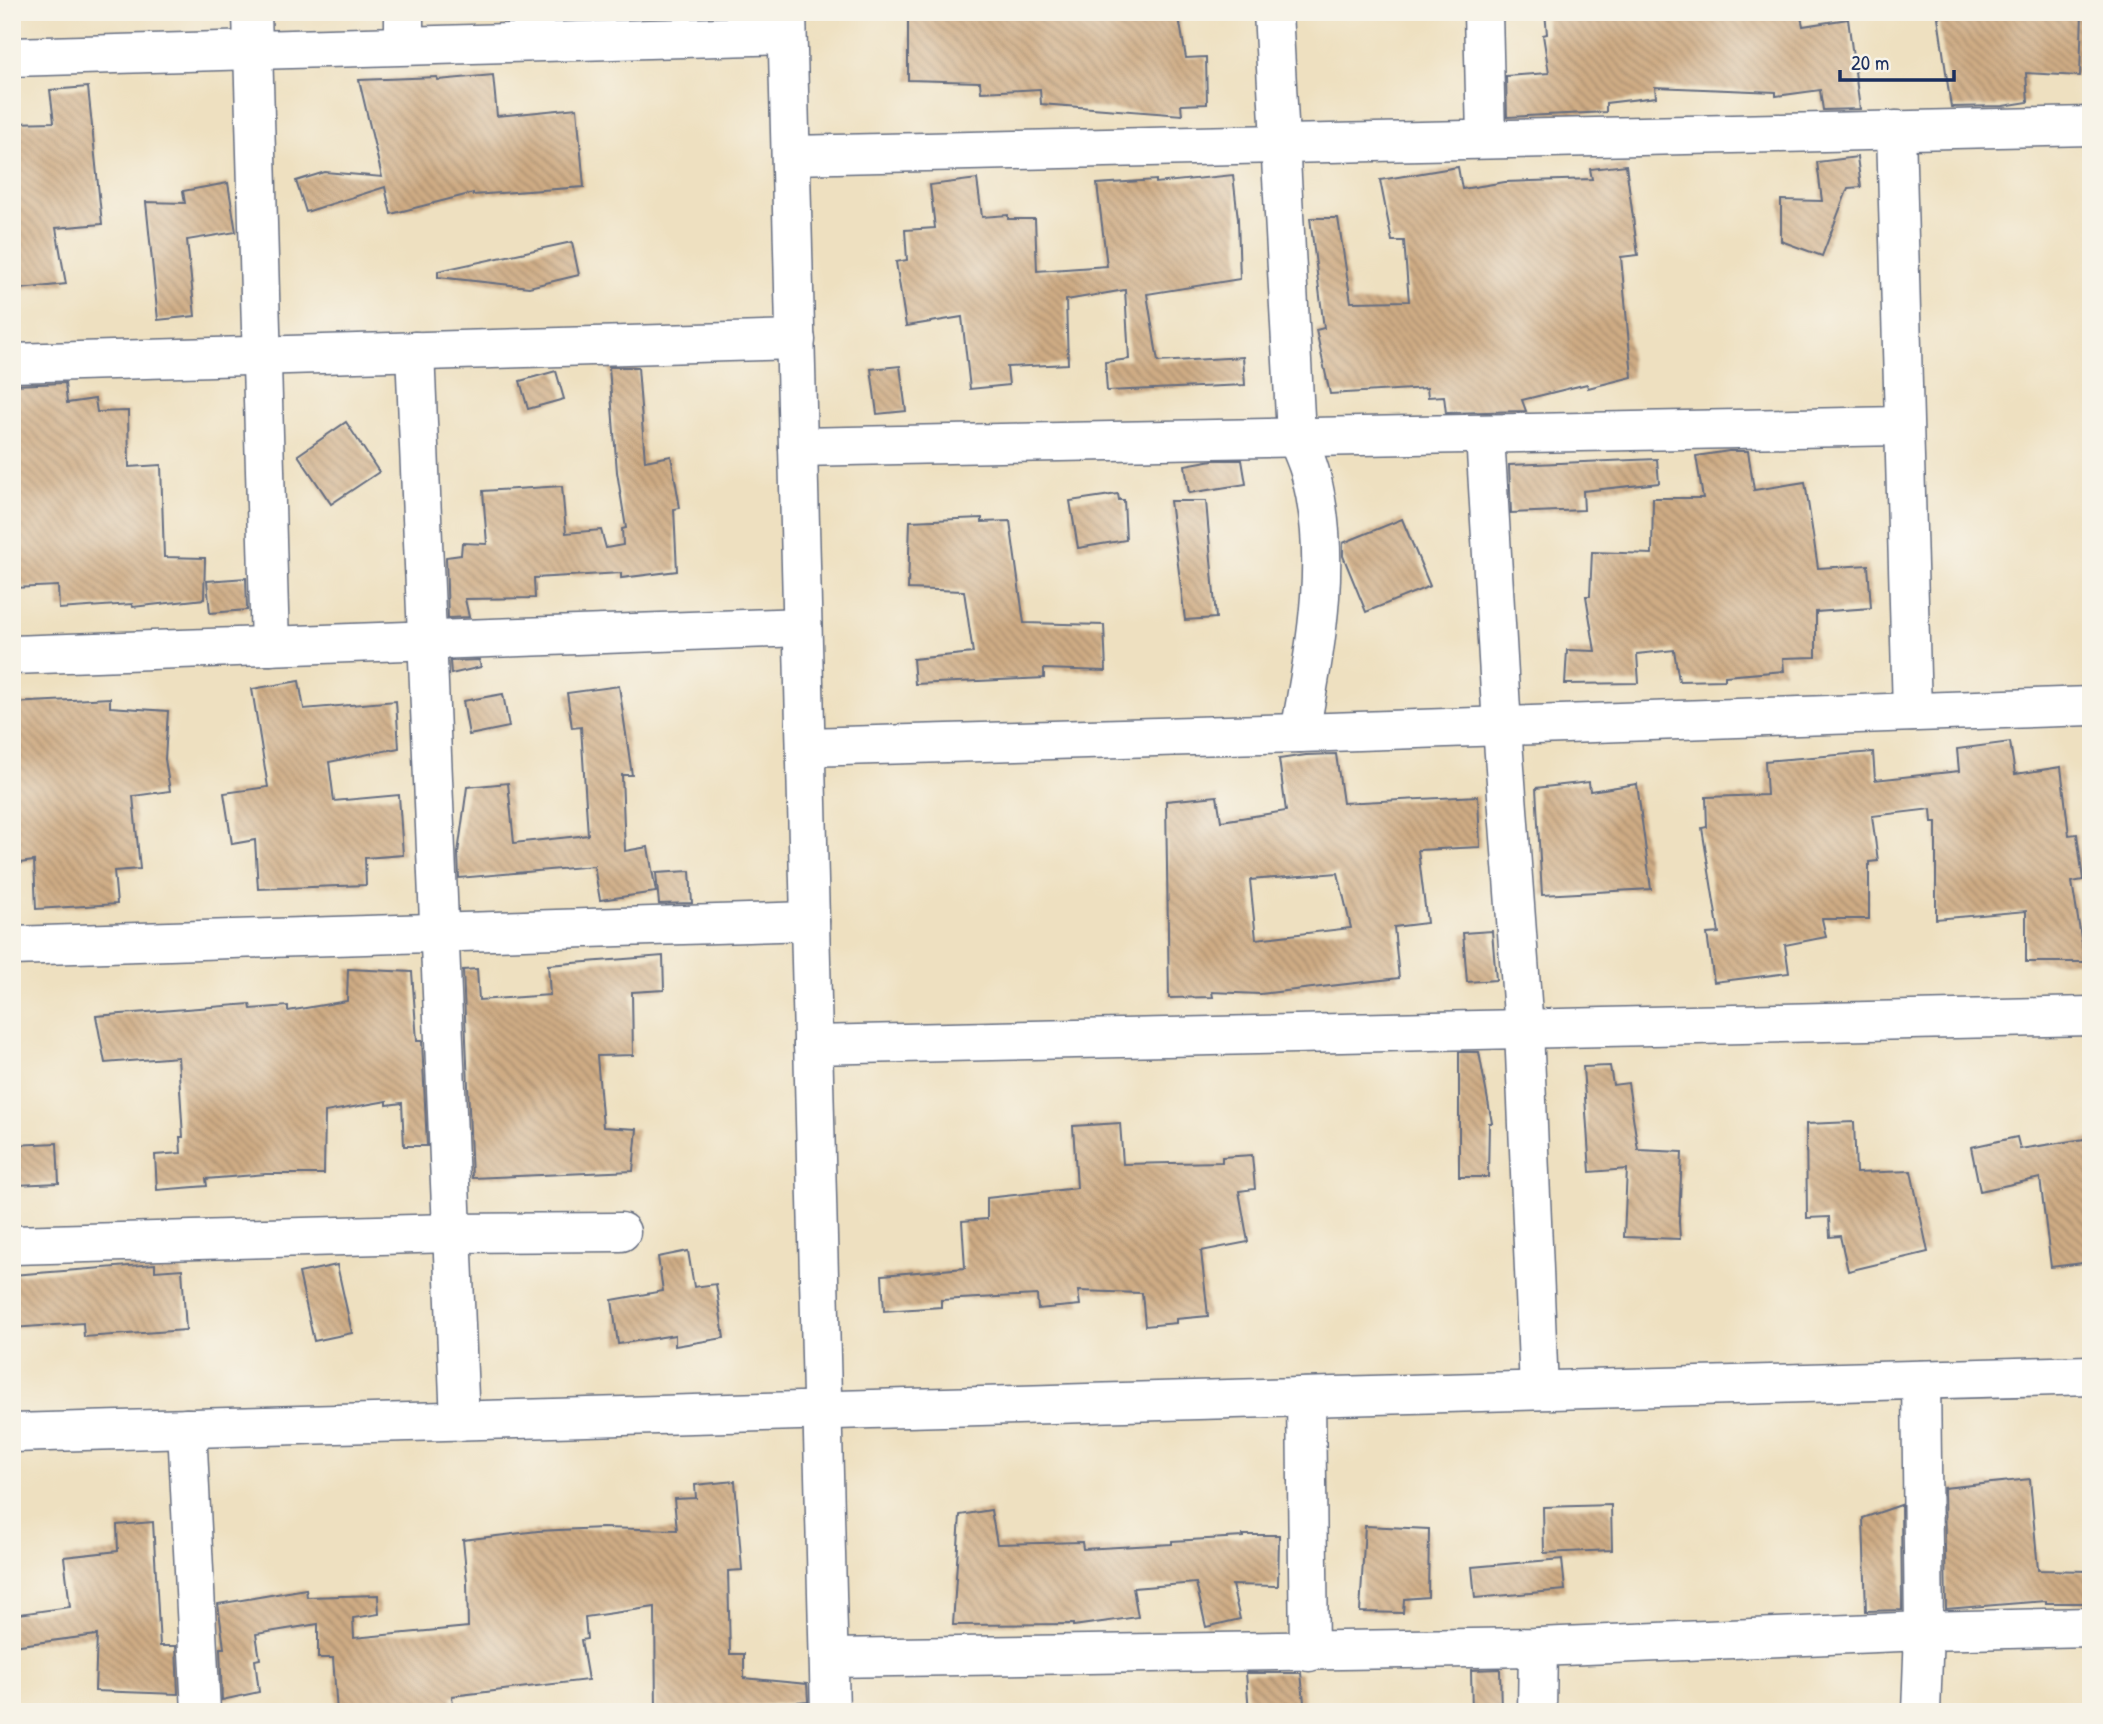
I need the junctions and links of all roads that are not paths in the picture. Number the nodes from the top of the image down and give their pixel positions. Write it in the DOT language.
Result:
graph roads {
  1 [pos="252,12"];
  2 [pos="1273,12"];
  3 [pos="1483,12"];
  4 [pos="787,24"];
  5 [pos="404,29"];
  6 [pos="253,50"];
  7 [pos="12,57"];
  8 [pos="2091,126"];
  9 [pos="1896,130"];
  10 [pos="1486,138"];
  11 [pos="1280,143"];
  12 [pos="791,155"];
  13 [pos="796,340"];
  14 [pos="415,351"];
  15 [pos="261,355"];
  16 [pos="12,363"];
  17 [pos="1902,426"];
  18 [pos="1296,435"];
  19 [pos="1485,435"];
  20 [pos="798,447"];
  21 [pos="802,627"];
  22 [pos="427,639"];
  23 [pos="270,646"];
  24 [pos="12,655"];
  25 [pos="2091,706"];
  26 [pos="1912,712"];
  27 [pos="1502,727"];
  28 [pos="1300,733"];
  29 [pos="806,747"];
  30 [pos="810,921"];
  31 [pos="440,934"];
  32 [pos="12,947"];
  33 [pos="2091,1016"];
  34 [pos="1524,1029"];
  35 [pos="813,1045"];
  36 [pos="452,1233"];
  37 [pos="621,1233"];
  38 [pos="12,1245"];
  39 [pos="2091,1375"];
  40 [pos="1921,1380"];
  41 [pos="1539,1390"];
  42 [pos="1306,1397"];
  43 [pos="822,1410"];
  44 [pos="460,1421"];
  45 [pos="187,1428"];
  46 [pos="12,1433"];
  47 [pos="2091,1627"];
  48 [pos="1924,1631"];
  49 [pos="1538,1647"];
  50 [pos="1309,1651"];
  51 [pos="829,1658"];
  52 [pos="201,1712"];
  53 [pos="830,1712"];
  54 [pos="1537,1712"];
  55 [pos="1921,1712"];
  1 -- 6 [label="street"];
  2 -- 11 [label="street"];
  3 -- 10 [label="street"];
  4 -- 5 [label="street"];
  4 -- 12 [label="street"];
  5 -- 6 [label="street"];
  6 -- 7 [label="street"];
  6 -- 15 [label="street"];
  8 -- 9 [label="street"];
  9 -- 10 [label="street"];
  9 -- 17 [label="street"];
  10 -- 11 [label="street"];
  11 -- 12 [label="street"];
  11 -- 18 [label="street"];
  12 -- 13 [label="street"];
  13 -- 14 [label="street"];
  13 -- 20 [label="street"];
  14 -- 15 [label="street"];
  14 -- 22 [label="street"];
  15 -- 16 [label="street"];
  15 -- 23 [label="street"];
  17 -- 19 [label="street"];
  17 -- 26 [label="street"];
  18 -- 19 [label="street"];
  18 -- 20 [label="street"];
  18 -- 28 [label="street"];
  19 -- 27 [label="street"];
  20 -- 21 [label="street"];
  21 -- 22 [label="street"];
  21 -- 29 [label="street"];
  22 -- 23 [label="street"];
  22 -- 31 [label="street"];
  23 -- 24 [label="street"];
  25 -- 26 [label="street"];
  26 -- 27 [label="street"];
  27 -- 28 [label="street"];
  27 -- 34 [label="street"];
  28 -- 29 [label="street"];
  29 -- 30 [label="street"];
  30 -- 31 [label="street"];
  30 -- 35 [label="street"];
  31 -- 32 [label="street"];
  31 -- 36 [label="street"];
  33 -- 34 [label="street"];
  34 -- 35 [label="street"];
  34 -- 41 [label="street"];
  35 -- 43 [label="street"];
  36 -- 37 [label="street"];
  36 -- 38 [label="street"];
  36 -- 44 [label="street"];
  39 -- 40 [label="street"];
  40 -- 41 [label="street"];
  40 -- 48 [label="street"];
  41 -- 42 [label="street"];
  42 -- 43 [label="street"];
  42 -- 50 [label="street"];
  43 -- 44 [label="street"];
  43 -- 51 [label="street"];
  44 -- 45 [label="street"];
  45 -- 46 [label="street"];
  45 -- 52 [label="street"];
  47 -- 48 [label="street"];
  48 -- 49 [label="street"];
  48 -- 55 [label="street"];
  49 -- 50 [label="street"];
  49 -- 54 [label="street"];
  50 -- 51 [label="street"];
  51 -- 53 [label="street"];
}
